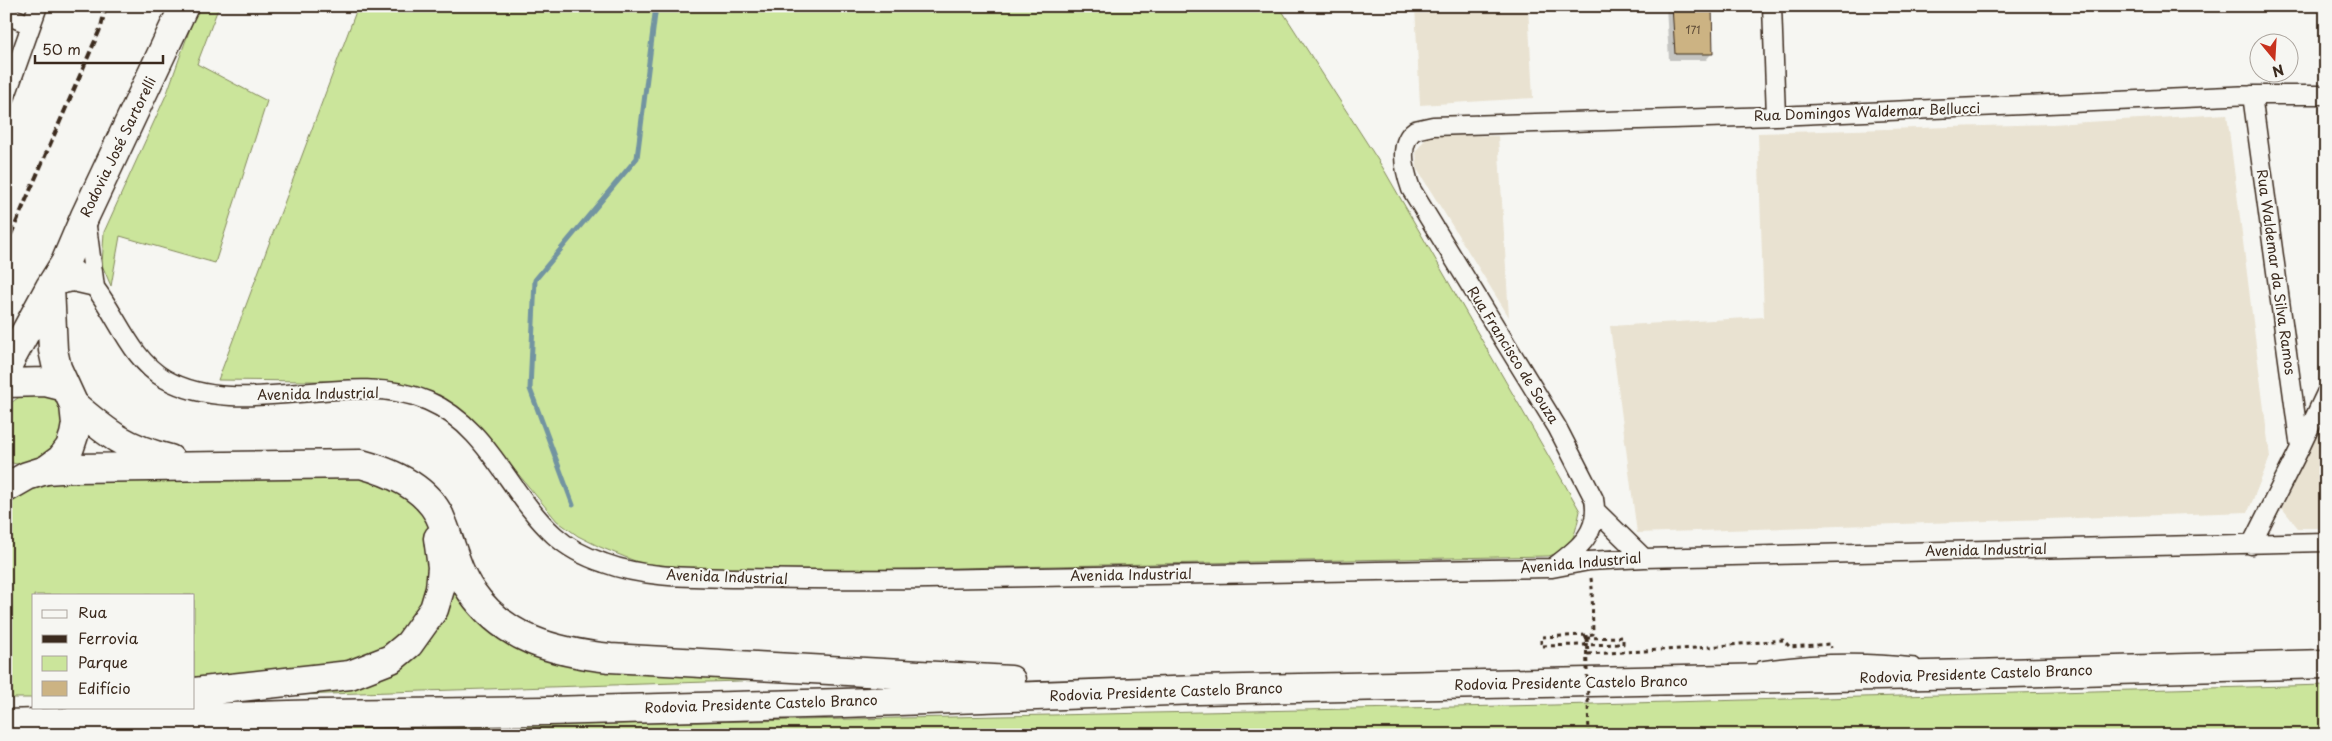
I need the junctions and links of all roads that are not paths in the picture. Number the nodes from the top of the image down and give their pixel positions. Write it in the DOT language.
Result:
graph roads {
  1 [pos="38,6"];
  2 [pos="184,6"];
  3 [pos="1772,6"];
  4 [pos="6,15"];
  5 [pos="31,25"];
  6 [pos="2252,95"];
  7 [pos="2326,95"];
  8 [pos="6,96"];
  9 [pos="1776,116"];
  10 [pos="1411,133"];
  11 [pos="85,216"];
  12 [pos="65,263"];
  13 [pos="50,287"];
  14 [pos="95,287"];
  15 [pos="6,368"];
  16 [pos="6,383"];
  17 [pos="2326,393"];
  18 [pos="70,396"];
  19 [pos="2300,448"];
  20 [pos="198,467"];
  21 [pos="21,476"];
  22 [pos="409,484"];
  23 [pos="1596,511"];
  24 [pos="2326,542"];
  25 [pos="2250,545"];
  26 [pos="1644,558"];
  27 [pos="1552,568"];
  28 [pos="2326,664"];
  29 [pos="1974,674"];
  30 [pos="1670,681"];
  31 [pos="1198,690"];
  32 [pos="195,692"];
  33 [pos="62,708"];
  34 [pos="6,715"];
  35 [pos="6,724"];
  1 -- 5 [label="street"];
  2 -- 11 [label="main road, Rodovia José Sartorelli"];
  3 -- 9 [label="street"];
  4 -- 5 [label="street"];
  5 -- 8 [label="street"];
  6 -- 7 [label="street, Rua Domingos Waldemar Bellucci"];
  6 -- 9 [label="street, Rua Domingos Waldemar Bellucci"];
  6 -- 19 [label="street, Rua Waldemar da Silva Ramos"];
  9 -- 10 [label="street, Rua Domingos Waldemar Bellucci"];
  10 -- 23 [label="street, Rua Francisco de Souza"];
  11 -- 12 [label="main road, Rodovia José Sartorelli"];
  11 -- 14 [label="street"];
  12 -- 13 [label="main road, Rodovia José Sartorelli"];
  12 -- 14 [label="street, Avenida Industrial"];
  13 -- 14 [label="street"];
  13 -- 15 [label="main road, Rodovia José Sartorelli"];
  13 -- 18 [label="main road"];
  14 -- 27 [label="street, Avenida Industrial"];
  16 -- 18 [label="main road"];
  17 -- 19 [label="street"];
  18 -- 20 [label="main road"];
  18 -- 21 [label="main road"];
  19 -- 25 [label="street"];
  20 -- 21 [label="main road"];
  20 -- 22 [label="main road"];
  22 -- 31 [label="main road"];
  22 -- 32 [label="main road"];
  23 -- 26 [label="street"];
  23 -- 27 [label="street"];
  24 -- 25 [label="street, Avenida Industrial"];
  25 -- 26 [label="street, Avenida Industrial"];
  26 -- 27 [label="street, Avenida Industrial"];
  28 -- 29 [label="main road, Rodovia Presidente Castelo Branco"];
  29 -- 30 [label="main road, Rodovia Presidente Castelo Branco"];
  29 -- 30 [label="lane"];
  30 -- 31 [label="main road, Rodovia Presidente Castelo Branco"];
  31 -- 35 [label="main road, Rodovia Presidente Castelo Branco"];
  33 -- 34 [label="main road"];
}
